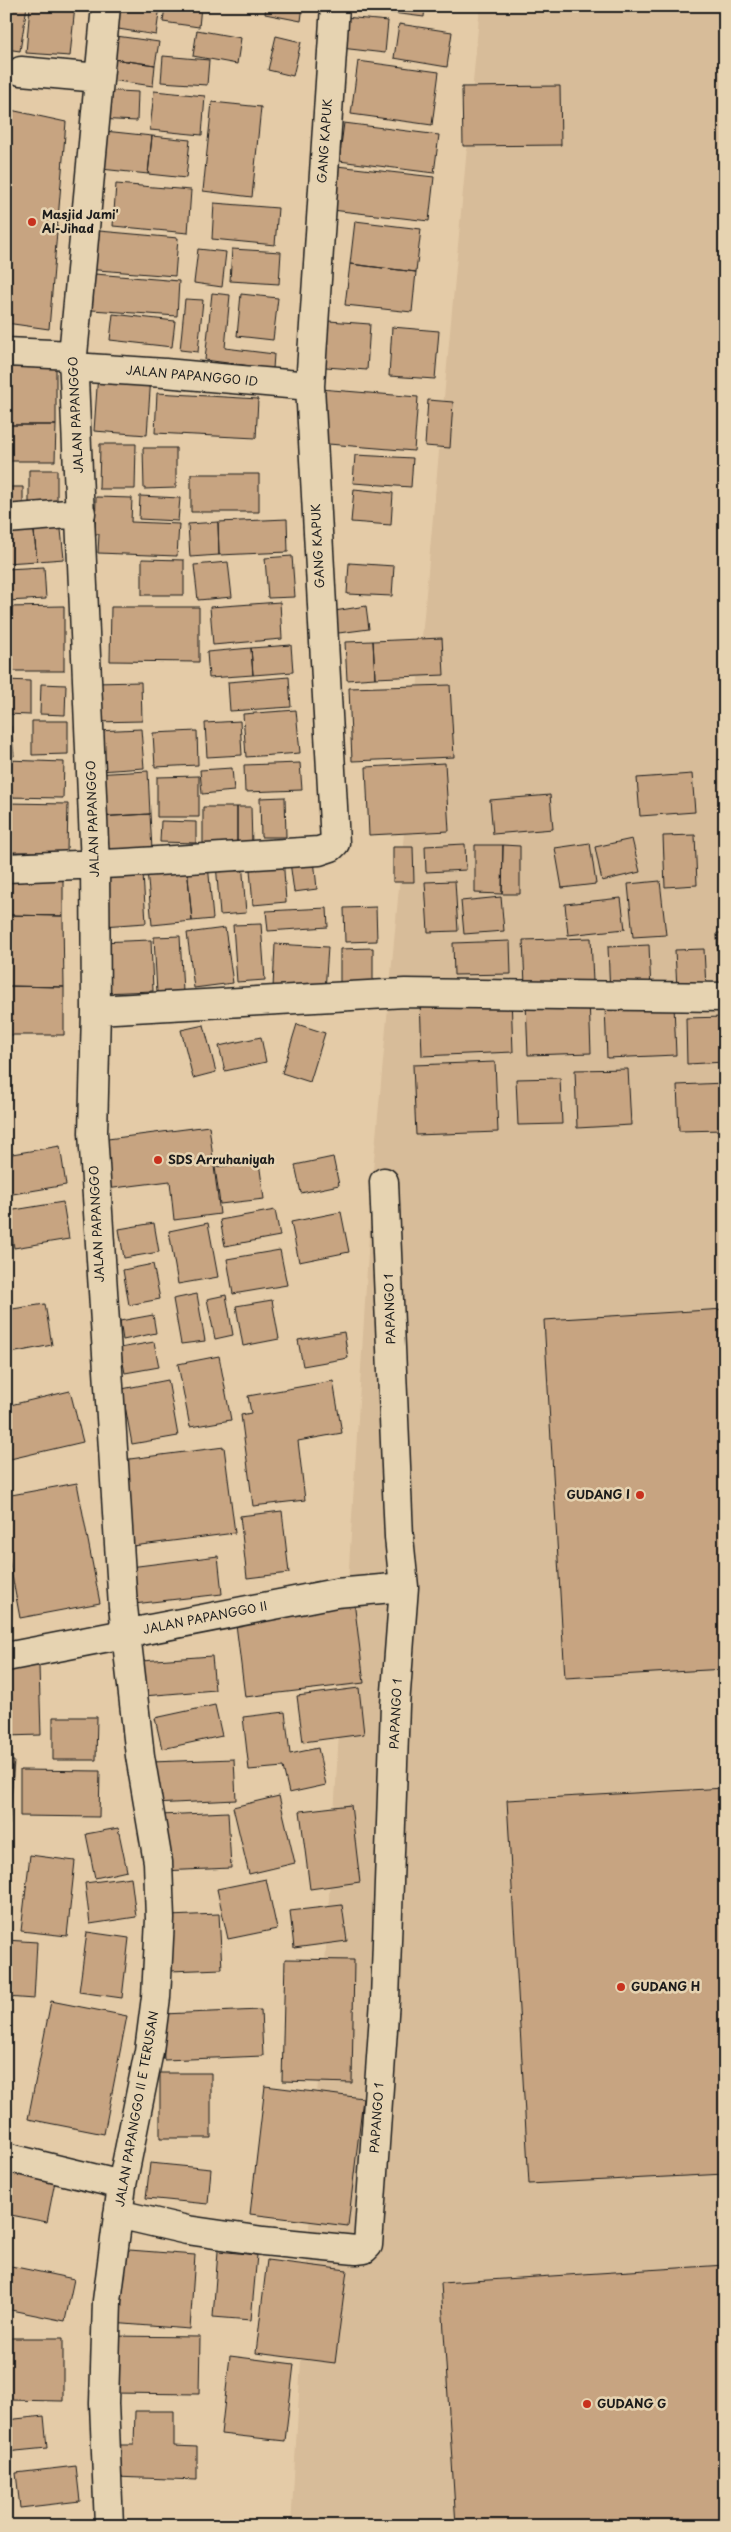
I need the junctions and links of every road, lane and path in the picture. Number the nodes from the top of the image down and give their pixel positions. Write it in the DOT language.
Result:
graph roads {
  1 [pos="106,6"];
  2 [pos="335,6"];
  3 [pos="21,71"];
  4 [pos="99,78"];
  5 [pos="6,352"];
  6 [pos="73,361"];
  7 [pos="310,386"];
  8 [pos="81,513"];
  9 [pos="6,519"];
  10 [pos="96,865"];
  11 [pos="6,868"];
  12 [pos="725,997"];
  13 [pos="96,1010"];
  14 [pos="384,1182"];
  15 [pos="404,1587"];
  16 [pos="127,1633"];
  17 [pos="6,1657"];
  18 [pos="6,2157"];
  19 [pos="122,2185"];
  20 [pos="118,2214"];
  21 [pos="109,2526"];
  1 -- 4 [label="street, JALAN PAPANGGO"];
  2 -- 7 [label="street, GANG KAPUK"];
  3 -- 4 [label="street"];
  4 -- 6 [label="street, JALAN PAPANGGO"];
  5 -- 6 [label="street, JALAN PAPANGGO ID"];
  6 -- 7 [label="street, JALAN PAPANGGO ID"];
  6 -- 8 [label="street, JALAN PAPANGGO"];
  7 -- 10 [label="street, GANG KAPUK"];
  8 -- 9 [label="street"];
  8 -- 10 [label="street, JALAN PAPANGGO"];
  10 -- 11 [label="street"];
  10 -- 13 [label="street, JALAN PAPANGGO"];
  12 -- 13 [label="street"];
  13 -- 16 [label="street, JALAN PAPANGGO"];
  14 -- 15 [label="street, PAPANGO 1"];
  15 -- 16 [label="street, JALAN PAPANGGO II"];
  15 -- 20 [label="street, PAPANGO 1"];
  16 -- 17 [label="street, JALAN PAPANGGO II"];
  16 -- 19 [label="street, JALAN PAPANGGO II E TERUSAN"];
  18 -- 19 [label="street"];
  19 -- 20 [label="street, JALAN PAPANGGO II E TERUSAN"];
  20 -- 21 [label="street, JALAN PAPANGGO II E TERUSAN"];
}
